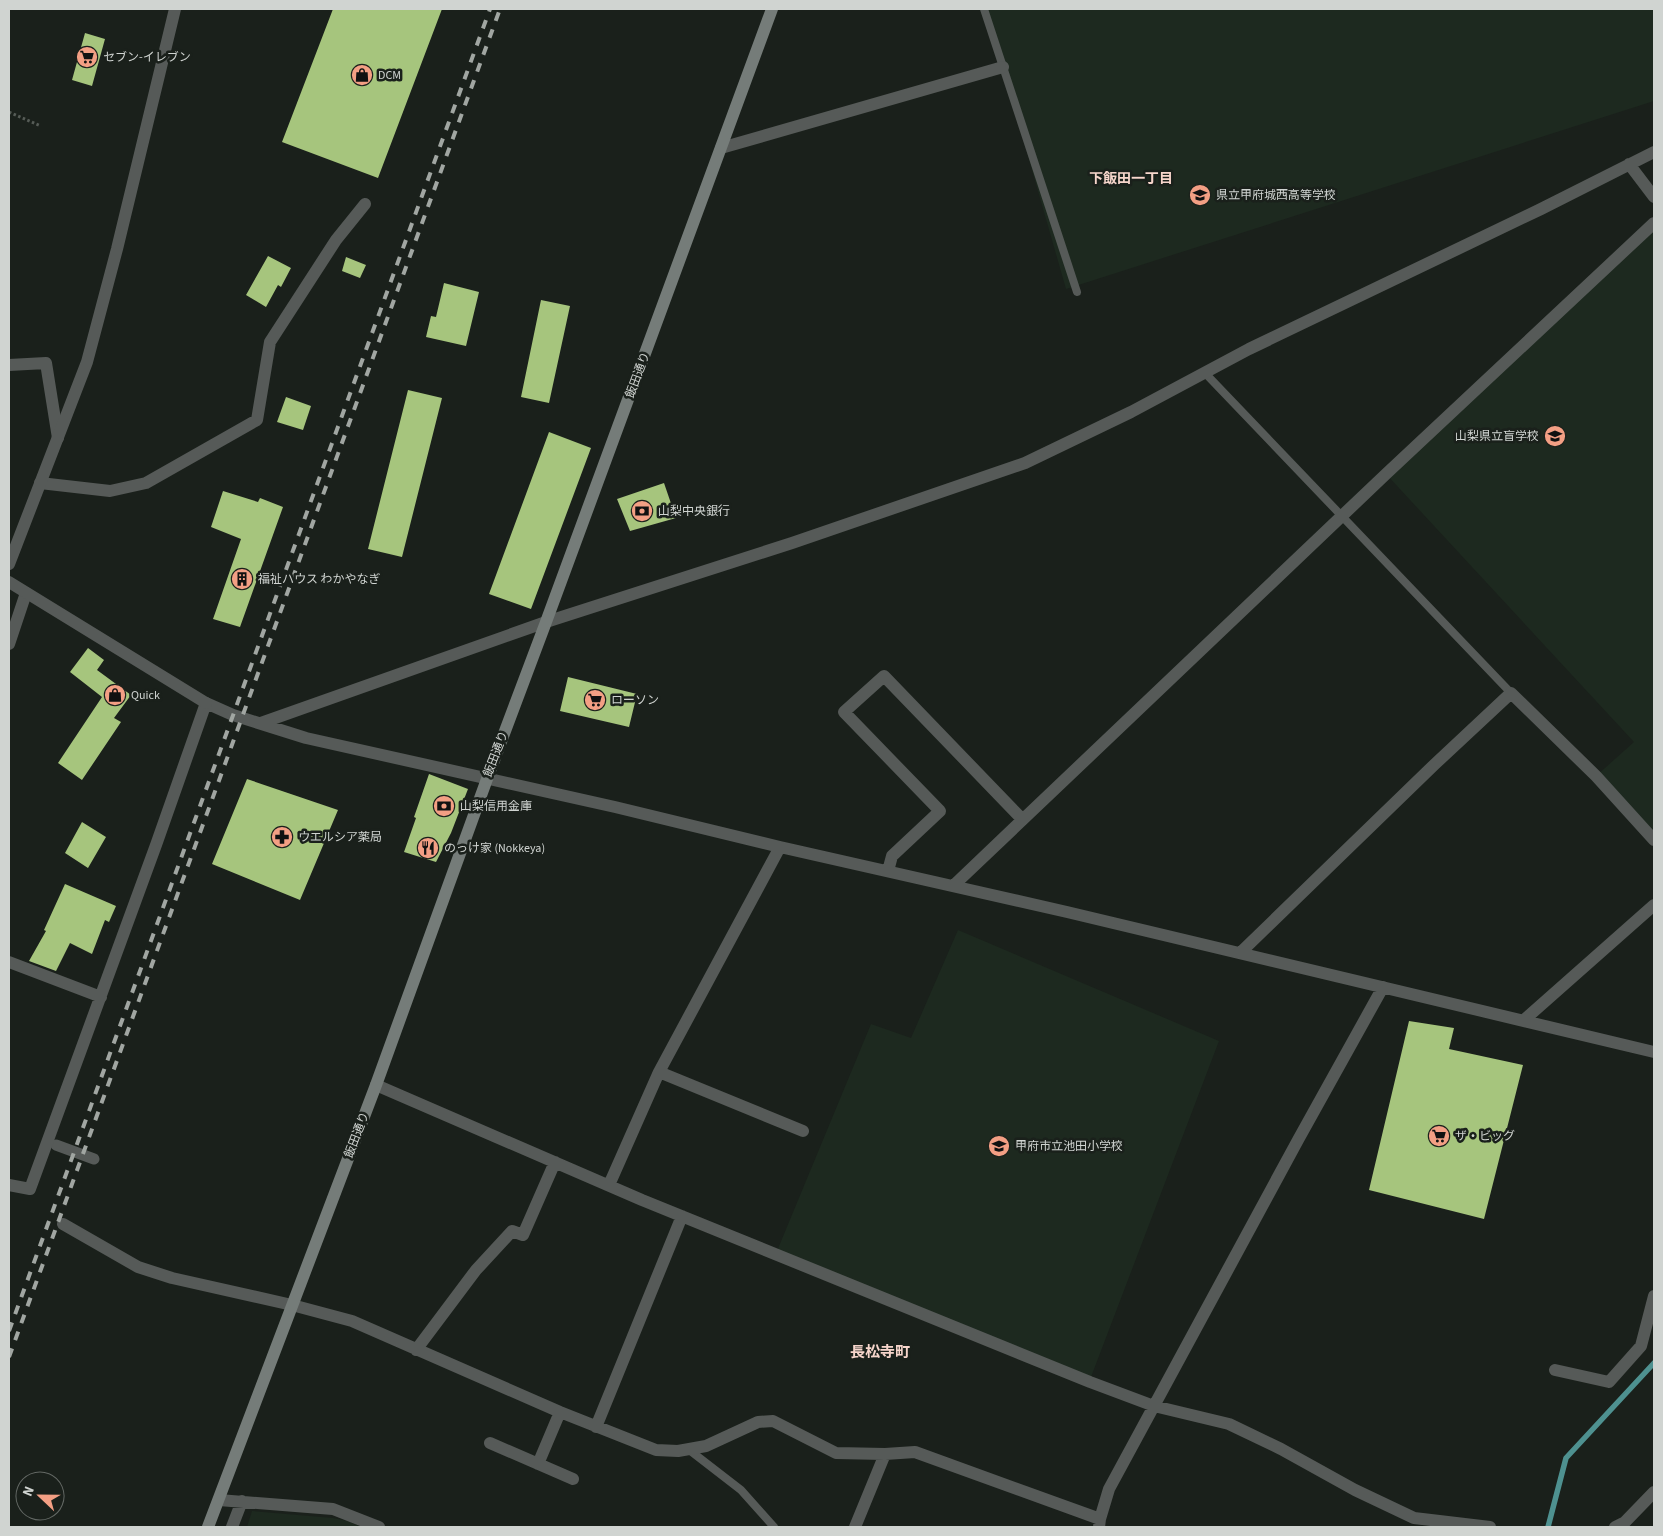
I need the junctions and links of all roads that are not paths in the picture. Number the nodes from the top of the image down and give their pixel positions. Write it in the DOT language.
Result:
graph roads {
  1 [pos="175,9"];
  2 [pos="772,9"];
  3 [pos="984,9"];
  4 [pos="1002,67"];
  5 [pos="722,148"];
  6 [pos="1654,152"];
  7 [pos="1629,164"];
  8 [pos="1654,196"];
  9 [pos="364,204"];
  10 [pos="1654,223"];
  11 [pos="1077,292"];
  12 [pos="9,366"];
  13 [pos="1205,373"];
  14 [pos="58,438"];
  15 [pos="40,483"];
  16 [pos="1341,516"];
  17 [pos="9,564"];
  18 [pos="9,582"];
  19 [pos="26,594"];
  20 [pos="546,622"];
  21 [pos="9,644"];
  22 [pos="1511,694"];
  23 [pos="206,703"];
  24 [pos="261,723"];
  25 [pos="487,779"];
  26 [pos="1022,819"];
  27 [pos="1654,840"];
  28 [pos="780,846"];
  29 [pos="888,871"];
  30 [pos="953,886"];
  31 [pos="1654,905"];
  32 [pos="1240,953"];
  33 [pos="9,962"];
  34 [pos="1383,987"];
  35 [pos="101,997"];
  36 [pos="1524,1020"];
  37 [pos="1654,1052"];
  38 [pos="659,1072"];
  39 [pos="376,1086"];
  40 [pos="803,1131"];
  41 [pos="56,1145"];
  42 [pos="94,1159"];
  43 [pos="555,1162"];
  44 [pos="9,1185"];
  45 [pos="610,1185"];
  46 [pos="682,1216"];
  47 [pos="63,1224"];
  48 [pos="1654,1296"];
  49 [pos="292,1305"];
  50 [pos="416,1350"];
  51 [pos="1555,1370"];
  52 [pos="1154,1406"];
  53 [pos="560,1412"];
  54 [pos="596,1427"];
  55 [pos="490,1443"];
  56 [pos="688,1449"];
  57 [pos="885,1454"];
  58 [pos="538,1464"];
  59 [pos="573,1479"];
  60 [pos="1654,1492"];
  61 [pos="219,1500"];
  62 [pos="242,1502"];
  63 [pos="1100,1523"];
  64 [pos="1624,1526"];
  65 [pos="208,1527"];
  66 [pos="232,1527"];
  67 [pos="378,1527"];
  68 [pos="774,1527"];
  69 [pos="855,1527"];
  70 [pos="1490,1527"];
  1 -- 14 [label="street"];
  2 -- 5 [label="main road, 飯田通り"];
  3 -- 4 [label="lane"];
  4 -- 5 [label="street"];
  4 -- 11 [label="lane"];
  5 -- 20 [label="main road, 飯田通り"];
  6 -- 7 [label="street"];
  7 -- 8 [label="street"];
  7 -- 13 [label="street"];
  9 -- 15 [label="street"];
  10 -- 16 [label="street"];
  12 -- 14 [label="street"];
  13 -- 16 [label="lane"];
  13 -- 20 [label="street"];
  14 -- 15 [label="street"];
  15 -- 17 [label="street"];
  16 -- 22 [label="lane"];
  16 -- 26 [label="street"];
  18 -- 19 [label="street"];
  19 -- 21 [label="street"];
  19 -- 23 [label="street"];
  20 -- 24 [label="street"];
  20 -- 25 [label="main road, 飯田通り"];
  22 -- 27 [label="street"];
  22 -- 32 [label="street"];
  23 -- 24 [label="street"];
  23 -- 35 [label="street"];
  24 -- 25 [label="street"];
  25 -- 28 [label="street"];
  25 -- 39 [label="main road, 飯田通り"];
  26 -- 29 [label="street"];
  26 -- 30 [label="street"];
  28 -- 29 [label="street"];
  28 -- 38 [label="street"];
  29 -- 30 [label="street"];
  30 -- 32 [label="street"];
  31 -- 36 [label="street"];
  32 -- 34 [label="street"];
  33 -- 35 [label="street"];
  34 -- 36 [label="street"];
  34 -- 52 [label="street"];
  35 -- 44 [label="street"];
  36 -- 37 [label="street"];
  38 -- 40 [label="street"];
  38 -- 45 [label="street"];
  39 -- 43 [label="street"];
  39 -- 49 [label="main road, 飯田通り"];
  41 -- 42 [label="street"];
  43 -- 45 [label="street"];
  43 -- 50 [label="street"];
  45 -- 46 [label="street"];
  46 -- 52 [label="street"];
  46 -- 54 [label="street"];
  47 -- 49 [label="street"];
  48 -- 51 [label="street"];
  49 -- 50 [label="street"];
  49 -- 61 [label="main road, 飯田通り"];
  50 -- 53 [label="street"];
  52 -- 63 [label="street"];
  52 -- 70 [label="street"];
  53 -- 54 [label="street"];
  53 -- 58 [label="street"];
  54 -- 56 [label="street"];
  55 -- 58 [label="street"];
  56 -- 57 [label="street"];
  56 -- 68 [label="lane"];
  57 -- 63 [label="street"];
  57 -- 69 [label="street"];
  58 -- 59 [label="street"];
  60 -- 64 [label="street"];
  61 -- 62 [label="street"];
  61 -- 65 [label="main road, 飯田通り"];
  62 -- 66 [label="street"];
  62 -- 67 [label="street"];
}
